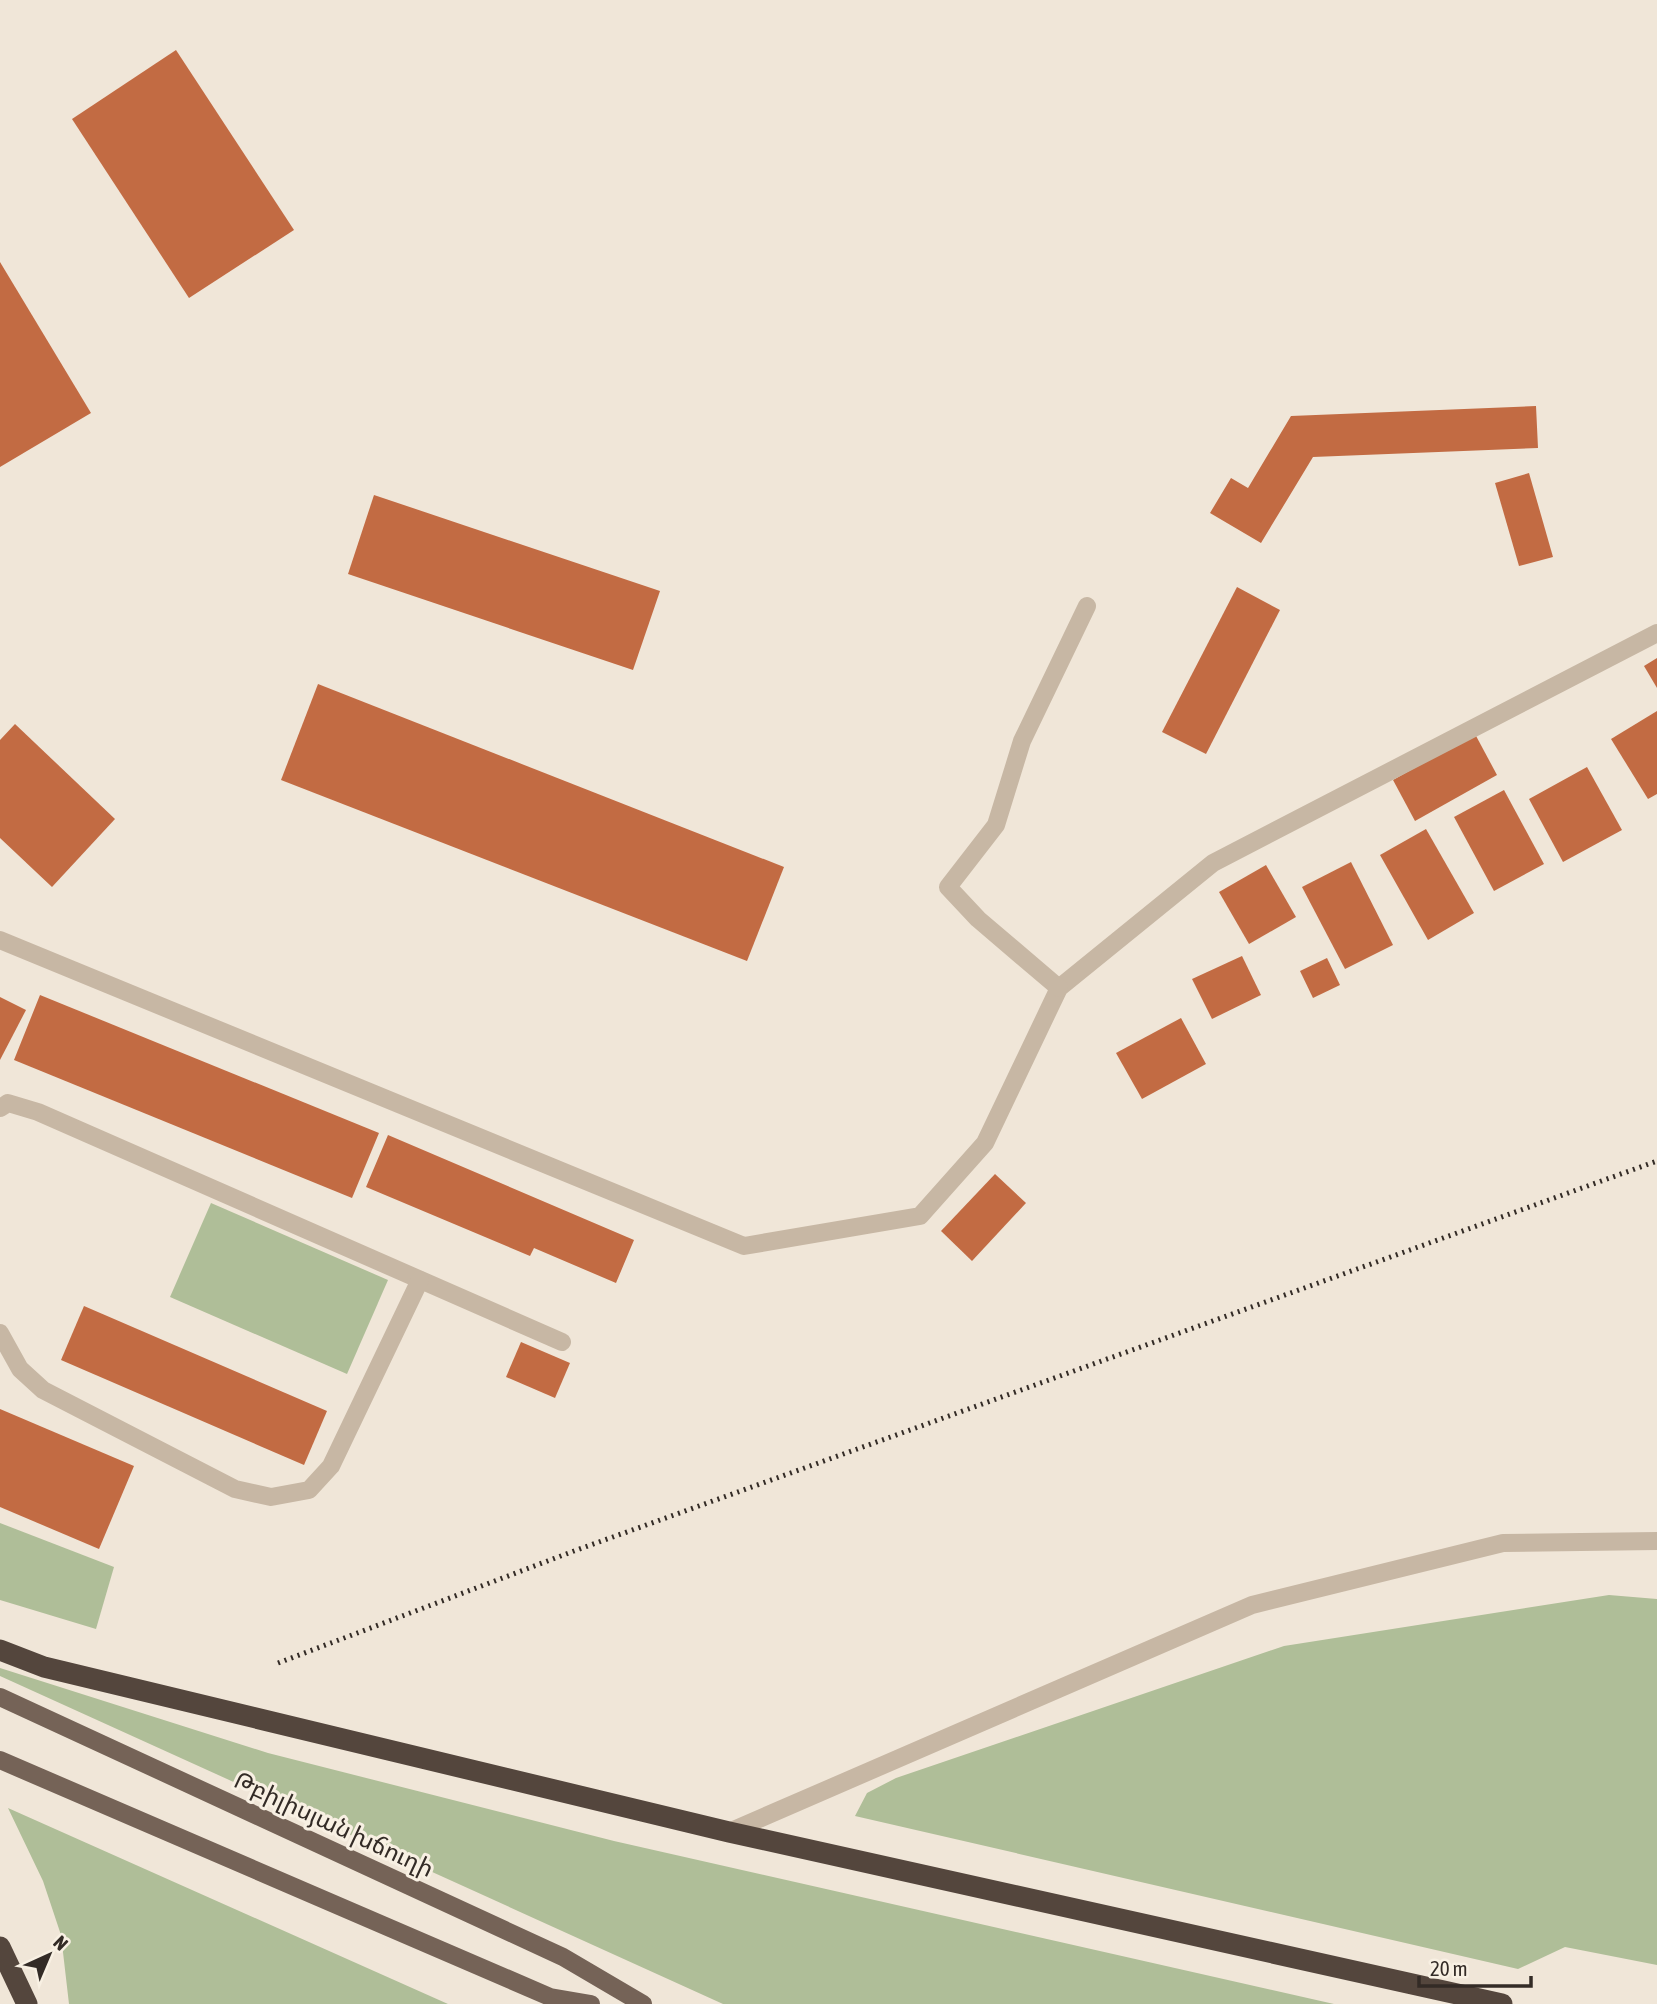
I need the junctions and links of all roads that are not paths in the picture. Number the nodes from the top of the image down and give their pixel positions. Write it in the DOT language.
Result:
graph roads {
  1 [pos="1087,606"];
  2 [pos="1657,633"];
  3 [pos="0,940"];
  4 [pos="1059,988"];
  5 [pos="0,1108"];
  6 [pos="420,1280"];
  7 [pos="0,1333"];
  8 [pos="562,1342"];
  9 [pos="1657,1541"];
  10 [pos="0,1650"];
  11 [pos="0,1697"];
  12 [pos="0,1760"];
  13 [pos="729,1832"];
  14 [pos="0,1947"];
  15 [pos="27,2004"];
  16 [pos="591,2004"];
  17 [pos="643,2004"];
  18 [pos="1502,2004"];
  1 -- 4 [label="lane"];
  2 -- 4 [label="lane"];
  3 -- 4 [label="lane"];
  5 -- 6 [label="lane"];
  6 -- 7 [label="lane"];
  6 -- 8 [label="lane"];
  9 -- 13 [label="lane"];
  10 -- 13 [label="highway"];
  11 -- 17 [label="main road, Թբիլիսյան խճուղի"];
  12 -- 16 [label="main road"];
  13 -- 18 [label="highway"];
  14 -- 15 [label="highway"];
}
